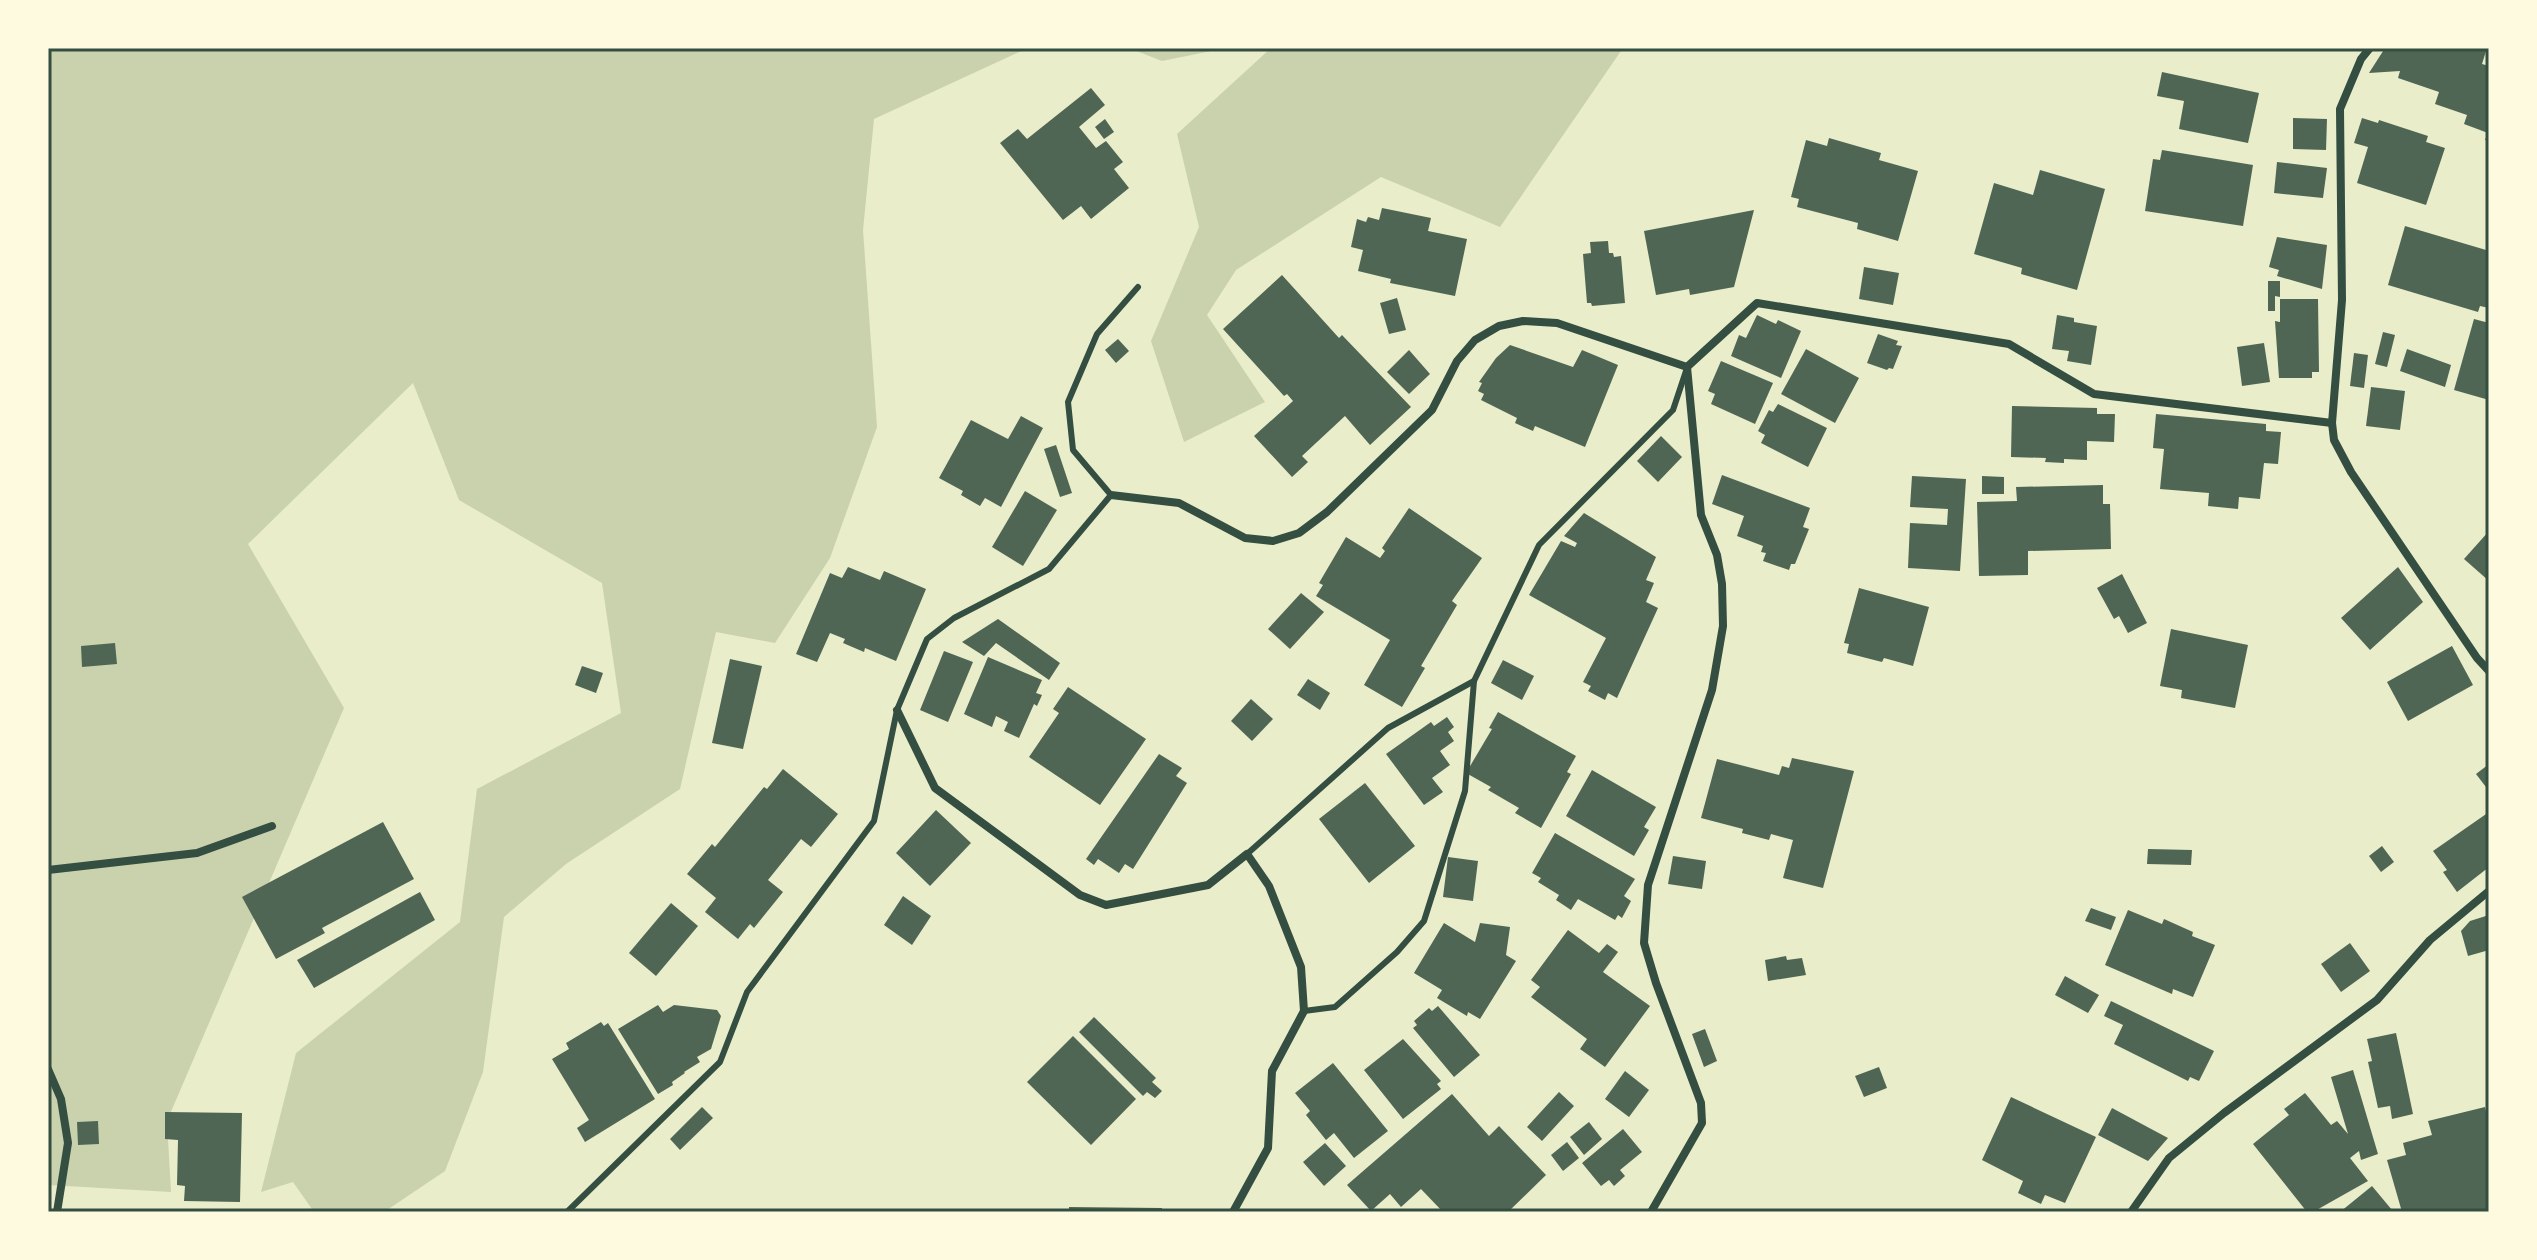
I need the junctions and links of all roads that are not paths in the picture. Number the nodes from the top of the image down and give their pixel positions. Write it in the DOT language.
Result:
graph roads {
  1 [pos="2370,48"];
  2 [pos="1138,287"];
  3 [pos="1687,367"];
  4 [pos="2332,423"];
  5 [pos="1111,495"];
  6 [pos="2489,671"];
  7 [pos="1474,681"];
  8 [pos="897,710"];
  9 [pos="272,826"];
  10 [pos="1247,854"];
  11 [pos="48,870"];
  12 [pos="2489,891"];
  13 [pos="1304,1011"];
  14 [pos="48,1069"];
  15 [pos="57,1212"];
  16 [pos="567,1212"];
  17 [pos="1233,1212"];
  18 [pos="1651,1212"];
  19 [pos="2131,1212"];
  1 -- 4 [label="street"];
  2 -- 5 [label="lane"];
  3 -- 4 [label="street"];
  3 -- 5 [label="street"];
  3 -- 7 [label="lane"];
  3 -- 18 [label="street"];
  4 -- 6 [label="street"];
  5 -- 8 [label="lane"];
  7 -- 10 [label="lane"];
  7 -- 13 [label="lane"];
  8 -- 10 [label="street"];
  8 -- 16 [label="lane"];
  9 -- 11 [label="street"];
  10 -- 13 [label="street"];
  12 -- 19 [label="street"];
  13 -- 17 [label="street"];
  14 -- 15 [label="street"];
}
